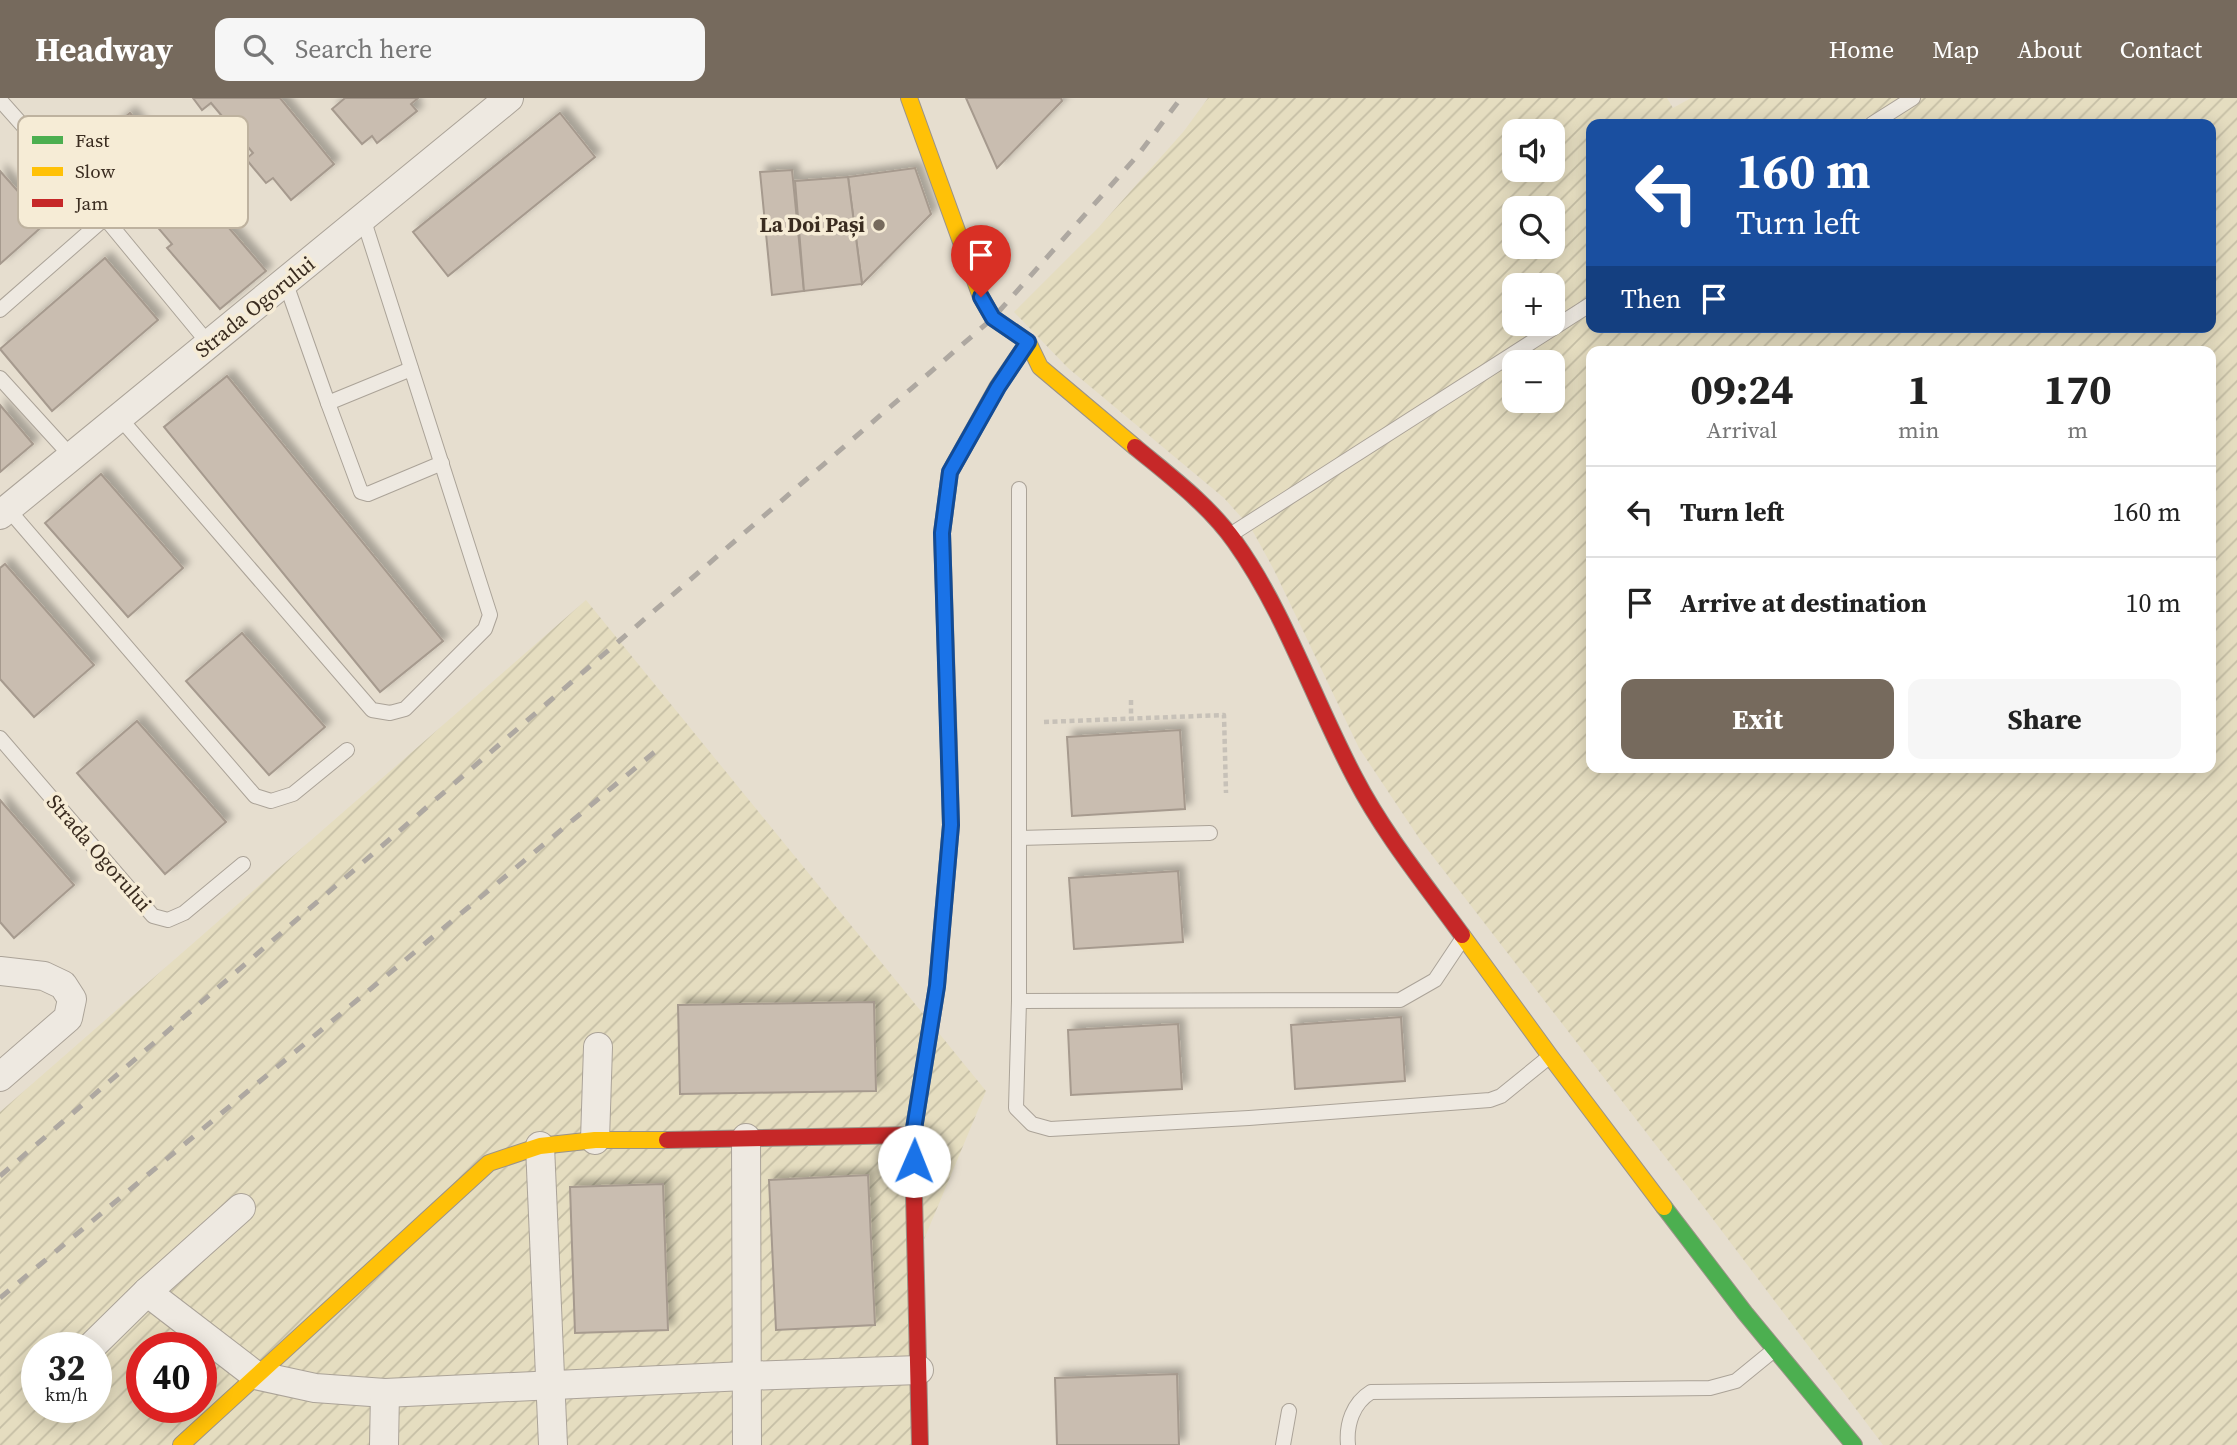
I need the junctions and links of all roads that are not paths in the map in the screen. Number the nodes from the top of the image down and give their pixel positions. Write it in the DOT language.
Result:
graph roads {
  1 [pos="509,98"];
  2 [pos="909,98"];
  3 [pos="1913,98"];
  4 [pos="0,100"];
  5 [pos="1880,119"];
  6 [pos="18,120"];
  7 [pos="363,218"];
  8 [pos="96,228"];
  9 [pos="113,228"];
  10 [pos="285,281"];
  11 [pos="1586,307"];
  12 [pos="0,310"];
  13 [pos="1028,342"];
  14 [pos="209,344"];
  15 [pos="411,369"];
  16 [pos="0,378"];
  17 [pos="328,403"];
  18 [pos="119,417"];
  19 [pos="71,456"];
  20 [pos="442,463"];
  21 [pos="1019,489"];
  22 [pos="4,512"];
  23 [pos="1230,535"];
  24 [pos="0,738"];
  25 [pos="347,750"];
  26 [pos="1210,833"];
  27 [pos="1019,838"];
  28 [pos="243,864"];
  29 [pos="1464,937"];
  30 [pos="0,971"];
  31 [pos="1019,1001"];
  32 [pos="598,1047"];
  33 [pos="1550,1056"];
  34 [pos="0,1077"];
  35 [pos="913,1135"];
  36 [pos="746,1138"];
  37 [pos="595,1140"];
  38 [pos="540,1146"];
  39 [pos="241,1208"];
  40 [pos="147,1292"];
  41 [pos="106,1332"];
  42 [pos="1776,1349"];
  43 [pos="919,1370"];
  44 [pos="255,1375"];
  45 [pos="746,1376"];
  46 [pos="551,1385"];
  47 [pos="384,1393"];
  48 [pos="1289,1411"];
  49 [pos="181,1445"];
  50 [pos="384,1445"];
  51 [pos="553,1445"];
  52 [pos="747,1445"];
  53 [pos="920,1445"];
  54 [pos="1283,1445"];
  55 [pos="1348,1445"];
  56 [pos="1854,1445"];
  1 -- 7 [label="street, Strada Ogorului"];
  2 -- 13 [label="street"];
  3 -- 5 [label="lane"];
  4 -- 6 [label="lane"];
  7 -- 10 [label="street, Strada Ogorului"];
  7 -- 15 [label="lane"];
  8 -- 12 [label="lane"];
  9 -- 14 [label="lane"];
  10 -- 14 [label="street, Strada Ogorului"];
  10 -- 17 [label="lane"];
  11 -- 23 [label="lane"];
  13 -- 23 [label="street"];
  13 -- 35 [label="street"];
  14 -- 18 [label="street, Strada Ogorului"];
  15 -- 17 [label="lane"];
  15 -- 20 [label="lane"];
  16 -- 19 [label="lane"];
  17 -- 20 [label="lane"];
  18 -- 19 [label="street, Strada Ogorului"];
  18 -- 20 [label="lane"];
  19 -- 22 [label="street, Strada Ogorului"];
  21 -- 27 [label="lane"];
  22 -- 25 [label="lane"];
  23 -- 29 [label="street"];
  24 -- 28 [label="lane, Strada Ogorului"];
  26 -- 27 [label="lane"];
  27 -- 31 [label="lane"];
  29 -- 31 [label="lane"];
  29 -- 33 [label="street"];
  30 -- 34 [label="street"];
  31 -- 33 [label="lane"];
  32 -- 37 [label="street"];
  33 -- 42 [label="street"];
  35 -- 36 [label="street"];
  35 -- 43 [label="street"];
  36 -- 37 [label="street"];
  36 -- 45 [label="street"];
  37 -- 38 [label="street"];
  38 -- 44 [label="street"];
  38 -- 46 [label="street"];
  39 -- 40 [label="street"];
  40 -- 41 [label="street"];
  40 -- 44 [label="street"];
  42 -- 55 [label="lane"];
  42 -- 56 [label="street"];
  43 -- 45 [label="street"];
  43 -- 53 [label="street"];
  44 -- 47 [label="street"];
  44 -- 49 [label="street"];
  45 -- 46 [label="street"];
  45 -- 52 [label="street"];
  46 -- 47 [label="street"];
  46 -- 51 [label="street"];
  47 -- 50 [label="street"];
  48 -- 54 [label="lane"];
}
